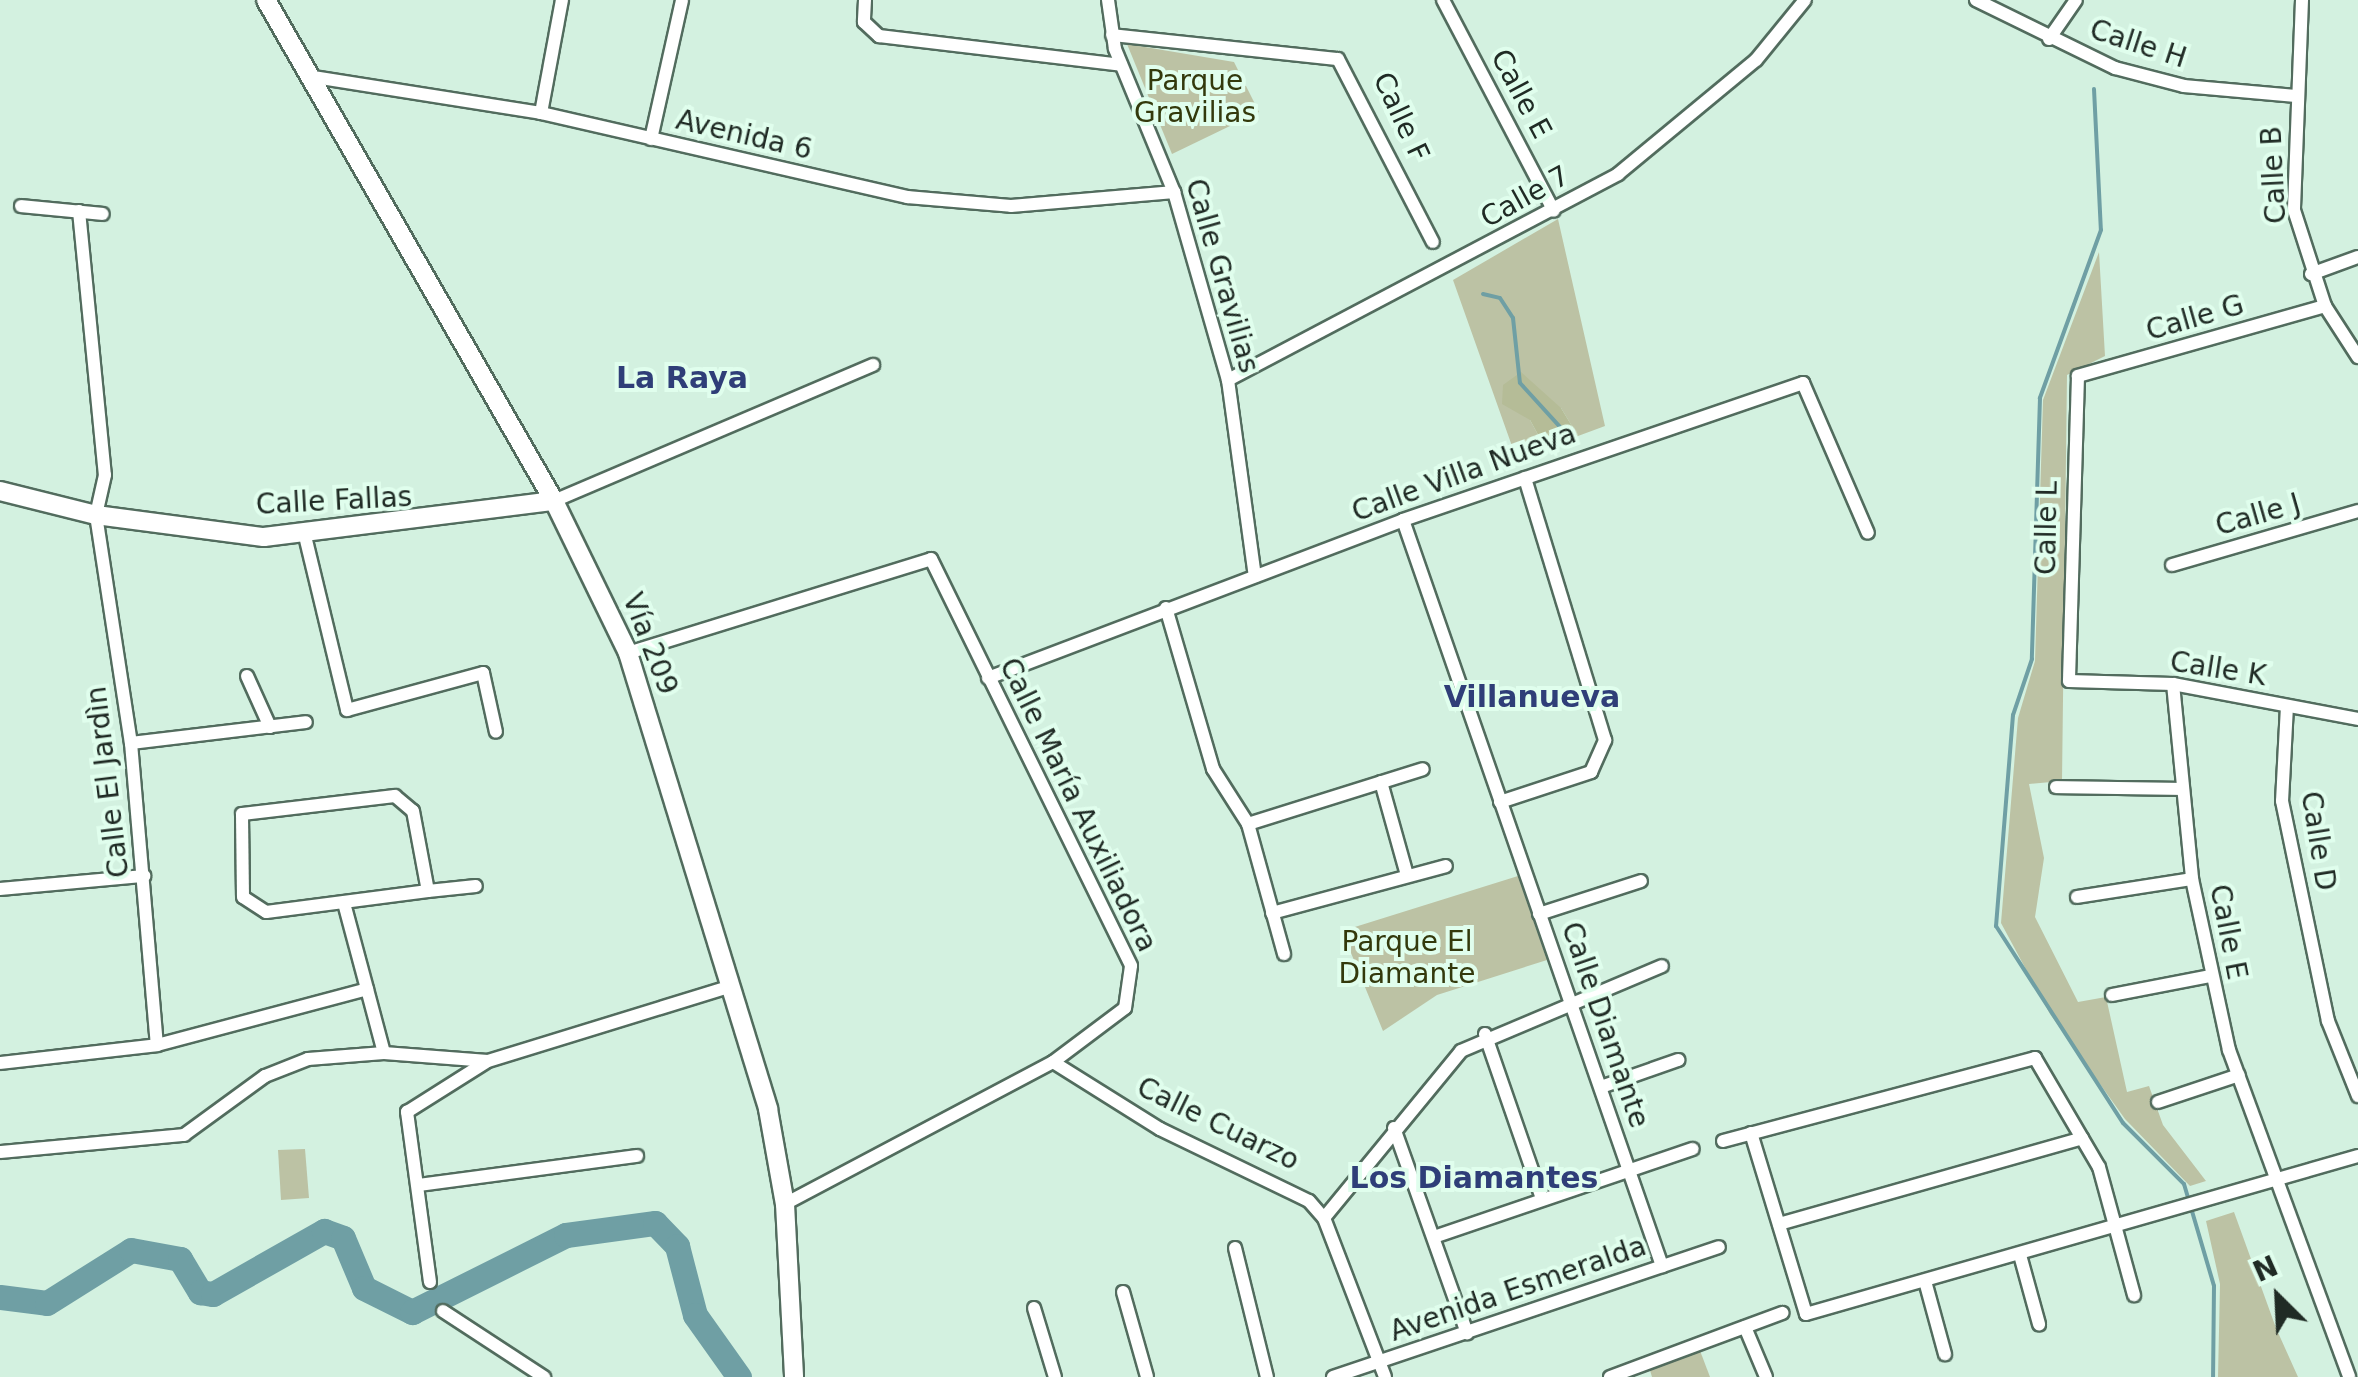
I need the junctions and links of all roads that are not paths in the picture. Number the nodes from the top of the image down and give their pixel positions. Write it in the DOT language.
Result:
graph roads {
  1 [pos="266,0"];
  2 [pos="562,0"];
  3 [pos="682,0"];
  4 [pos="865,0"];
  5 [pos="1108,0"];
  6 [pos="1443,0"];
  7 [pos="1805,0"];
  8 [pos="1976,0"];
  9 [pos="2076,0"];
  10 [pos="2302,0"];
  11 [pos="1112,35"];
  12 [pos="2049,39"];
  13 [pos="1121,65"];
  14 [pos="305,76"];
  15 [pos="2296,96"];
  16 [pos="541,112"];
  17 [pos="651,139"];
  18 [pos="1174,192"];
  19 [pos="21,206"];
  20 [pos="1554,210"];
  21 [pos="80,211"];
  22 [pos="103,214"];
  23 [pos="1434,242"];
  24 [pos="2358,258"];
  25 [pos="2312,274"];
  26 [pos="2325,306"];
  27 [pos="2358,357"];
  28 [pos="874,365"];
  29 [pos="2078,376"];
  30 [pos="1228,380"];
  31 [pos="1525,478"];
  32 [pos="0,491"];
  33 [pos="554,501"];
  34 [pos="2358,511"];
  35 [pos="96,515"];
  36 [pos="1402,520"];
  37 [pos="1868,533"];
  38 [pos="305,536"];
  39 [pos="2172,565"];
  40 [pos="1255,576"];
  41 [pos="1166,608"];
  42 [pos="628,653"];
  43 [pos="247,676"];
  44 [pos="988,678"];
  45 [pos="2069,681"];
  46 [pos="2173,684"];
  47 [pos="2288,706"];
  48 [pos="2358,719"];
  49 [pos="306,722"];
  50 [pos="270,727"];
  51 [pos="496,732"];
  52 [pos="131,743"];
  53 [pos="1422,769"];
  54 [pos="1381,782"];
  55 [pos="2056,787"];
  56 [pos="2179,789"];
  57 [pos="1500,802"];
  58 [pos="1248,824"];
  59 [pos="1446,866"];
  60 [pos="1407,875"];
  61 [pos="144,876"];
  62 [pos="2192,880"];
  63 [pos="1641,881"];
  64 [pos="476,886"];
  65 [pos="0,889"];
  66 [pos="428,890"];
  67 [pos="2077,897"];
  68 [pos="344,903"];
  69 [pos="1272,913"];
  70 [pos="1540,914"];
  71 [pos="1284,954"];
  72 [pos="1662,966"];
  73 [pos="2210,976"];
  74 [pos="732,986"];
  75 [pos="367,989"];
  76 [pos="2112,995"];
  77 [pos="1569,999"];
  78 [pos="1484,1034"];
  79 [pos="157,1045"];
  80 [pos="384,1053"];
  81 [pos="1678,1060"];
  82 [pos="488,1061"];
  83 [pos="1053,1062"];
  84 [pos="0,1063"];
  85 [pos="2239,1075"];
  86 [pos="1600,1088"];
  87 [pos="2358,1096"];
  88 [pos="2158,1102"];
  89 [pos="1394,1128"];
  90 [pos="1751,1134"];
  91 [pos="2082,1138"];
  92 [pos="1724,1141"];
  93 [pos="1693,1150"];
  94 [pos="0,1152"];
  95 [pos="637,1156"];
  96 [pos="2358,1156"];
  97 [pos="1629,1171"];
  98 [pos="2279,1180"];
  99 [pos="419,1185"];
  100 [pos="1542,1199"];
  101 [pos="785,1204"];
  102 [pos="1324,1218"];
  103 [pos="1779,1224"];
  104 [pos="2116,1225"];
  105 [pos="1437,1236"];
  106 [pos="1719,1247"];
  107 [pos="1234,1248"];
  108 [pos="2020,1255"];
  109 [pos="1662,1266"];
  110 [pos="430,1282"];
  111 [pos="1924,1282"];
  112 [pos="1123,1292"];
  113 [pos="2134,1295"];
  114 [pos="1034,1308"];
  115 [pos="443,1310"];
  116 [pos="1782,1312"];
  117 [pos="2038,1324"];
  118 [pos="1744,1327"];
  119 [pos="1468,1332"];
  120 [pos="1944,1354"];
  121 [pos="1383,1370"];
  122 [pos="544,1377"];
  123 [pos="794,1377"];
  124 [pos="1055,1377"];
  125 [pos="1147,1377"];
  126 [pos="1267,1377"];
  127 [pos="1333,1377"];
  128 [pos="1610,1377"];
  129 [pos="1766,1377"];
  130 [pos="2350,1377"];
  1 -- 14 [label="main road, Vía 209"];
  2 -- 16 [label="street"];
  3 -- 17 [label="street"];
  4 -- 13 [label="street"];
  5 -- 11 [label="street, Calle Gravilias"];
  6 -- 20 [label="street, Calle E"];
  7 -- 20 [label="street, Calle 7"];
  8 -- 12 [label="street, Calle H"];
  9 -- 12 [label="street"];
  10 -- 15 [label="street, Calle B"];
  11 -- 13 [label="street, Calle Gravilias"];
  11 -- 23 [label="street, Calle F"];
  12 -- 15 [label="street, Calle H"];
  13 -- 18 [label="street, Calle Gravilias"];
  14 -- 16 [label="street, Avenida 6"];
  14 -- 33 [label="main road, Vía 209"];
  15 -- 25 [label="street, Calle B"];
  16 -- 17 [label="street, Avenida 6"];
  17 -- 18 [label="street, Avenida 6"];
  18 -- 30 [label="street, Calle Gravilias"];
  19 -- 21 [label="street"];
  20 -- 30 [label="street, Calle 7"];
  21 -- 22 [label="street"];
  21 -- 35 [label="street, Calle El Jardìn"];
  24 -- 25 [label="street"];
  25 -- 26 [label="street, Calle B"];
  26 -- 27 [label="street, Calle B"];
  26 -- 29 [label="street, Calle G"];
  28 -- 33 [label="street"];
  29 -- 45 [label="street, Calle L"];
  30 -- 40 [label="street, Calle Gravilias"];
  31 -- 36 [label="street, Calle Villa Nueva"];
  31 -- 37 [label="street, Calle Villa Nueva"];
  31 -- 57 [label="street"];
  32 -- 35 [label="main road, Calle Fallas"];
  33 -- 38 [label="main road, Calle Fallas"];
  33 -- 42 [label="main road, Vía 209"];
  34 -- 39 [label="street, Calle J"];
  35 -- 38 [label="main road, Calle Fallas"];
  35 -- 52 [label="street, Calle El Jardìn"];
  36 -- 40 [label="street, Calle Villa Nueva"];
  36 -- 57 [label="street, Calle Diamante"];
  38 -- 51 [label="street"];
  40 -- 41 [label="street, Calle Villa Nueva"];
  41 -- 44 [label="street, Calle Villa Nueva"];
  41 -- 58 [label="street"];
  42 -- 44 [label="street, Calle María Auxiliadora"];
  42 -- 74 [label="main road, Vía 209"];
  43 -- 50 [label="street"];
  44 -- 83 [label="street, Calle María Auxiliadora"];
  45 -- 46 [label="street, Calle K"];
  46 -- 47 [label="street, Calle K"];
  46 -- 56 [label="street, Calle E"];
  47 -- 48 [label="street, Calle K"];
  47 -- 87 [label="street, Calle D"];
  49 -- 50 [label="street"];
  50 -- 52 [label="street"];
  52 -- 61 [label="street, Calle El Jardìn"];
  53 -- 54 [label="street"];
  54 -- 58 [label="street"];
  54 -- 60 [label="street"];
  55 -- 56 [label="street"];
  56 -- 62 [label="street, Calle E"];
  57 -- 70 [label="street, Calle Diamante"];
  58 -- 69 [label="street"];
  59 -- 60 [label="street"];
  60 -- 69 [label="street"];
  61 -- 65 [label="street"];
  61 -- 79 [label="street, Calle El Jardìn"];
  62 -- 67 [label="street"];
  62 -- 73 [label="street, Calle E"];
  63 -- 70 [label="street"];
  64 -- 66 [label="street"];
  66 -- 68 [label="street"];
  66 -- 68 [label="street"];
  68 -- 75 [label="street"];
  69 -- 71 [label="street"];
  70 -- 77 [label="street, Calle Diamante"];
  72 -- 77 [label="street"];
  73 -- 76 [label="street"];
  73 -- 85 [label="street, Calle E"];
  74 -- 82 [label="street"];
  74 -- 101 [label="main road, Vía 209"];
  75 -- 79 [label="street"];
  75 -- 80 [label="street"];
  77 -- 78 [label="street"];
  77 -- 86 [label="street, Calle Diamante"];
  78 -- 89 [label="street"];
  78 -- 100 [label="street"];
  79 -- 84 [label="street"];
  80 -- 82 [label="street"];
  80 -- 94 [label="street"];
  81 -- 86 [label="street"];
  82 -- 99 [label="street"];
  83 -- 101 [label="street, Calle María Auxiliadora"];
  83 -- 102 [label="street, Calle Cuarzo"];
  85 -- 88 [label="street"];
  85 -- 98 [label="street, Calle E"];
  86 -- 97 [label="street, Calle Diamante"];
  89 -- 102 [label="street"];
  89 -- 105 [label="street"];
  90 -- 91 [label="street"];
  90 -- 92 [label="street"];
  90 -- 103 [label="street"];
  91 -- 103 [label="street"];
  91 -- 104 [label="street"];
  93 -- 97 [label="street"];
  95 -- 99 [label="street"];
  96 -- 98 [label="street"];
  97 -- 100 [label="street"];
  97 -- 109 [label="street, Calle Diamante"];
  98 -- 104 [label="street"];
  98 -- 130 [label="street, Calle E"];
  99 -- 110 [label="street"];
  100 -- 105 [label="street"];
  101 -- 123 [label="main road, Vía 209"];
  102 -- 121 [label="street, Calle Cuarzo"];
  103 -- 111 [label="street"];
  104 -- 108 [label="street"];
  104 -- 113 [label="street"];
  105 -- 119 [label="street"];
  106 -- 109 [label="street, Avenida Esmeralda"];
  107 -- 126 [label="street"];
  108 -- 111 [label="street"];
  108 -- 117 [label="street"];
  109 -- 119 [label="street, Avenida Esmeralda"];
  111 -- 120 [label="street"];
  112 -- 125 [label="street"];
  114 -- 124 [label="street"];
  115 -- 122 [label="street"];
  116 -- 118 [label="street"];
  118 -- 128 [label="street"];
  118 -- 129 [label="street"];
  119 -- 121 [label="street, Avenida Esmeralda"];
  121 -- 127 [label="street, Avenida Esmeralda"];
}
